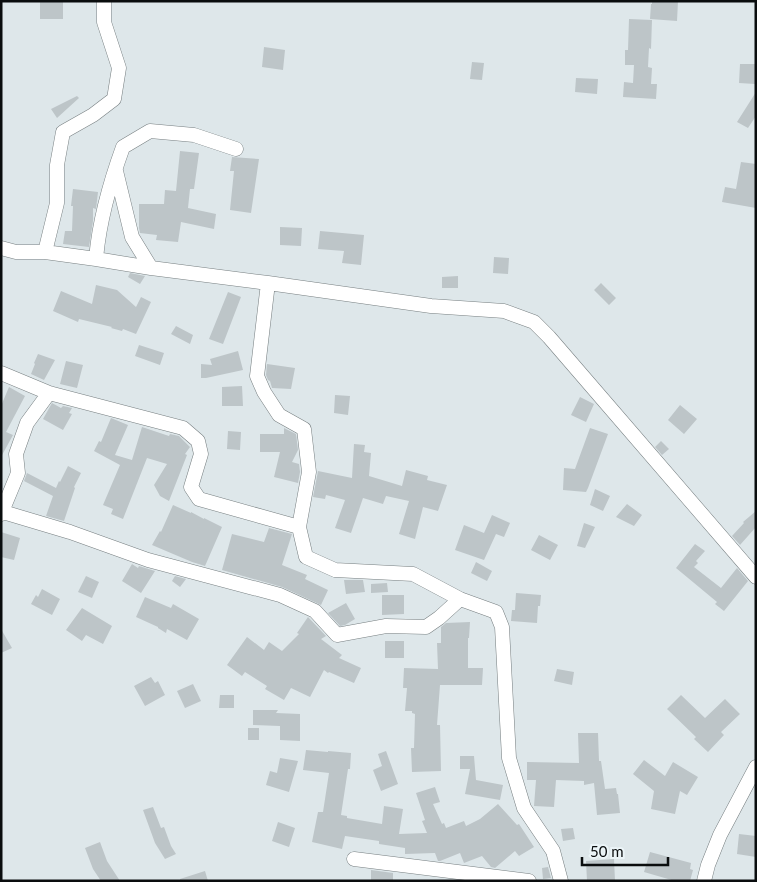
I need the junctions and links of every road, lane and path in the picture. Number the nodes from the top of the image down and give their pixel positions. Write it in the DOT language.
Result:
graph roads {
  1 [pos="104,1"];
  2 [pos="236,149"];
  3 [pos="115,168"];
  4 [pos="1,248"];
  5 [pos="45,252"];
  6 [pos="96,259"];
  7 [pos="151,268"];
  8 [pos="268,282"];
  9 [pos="1,373"];
  10 [pos="49,393"];
  11 [pos="2,513"];
  12 [pos="299,527"];
  13 [pos="756,577"];
  14 [pos="460,600"];
  15 [pos="756,767"];
  16 [pos="354,859"];
  17 [pos="529,881"];
  18 [pos="561,881"];
  19 [pos="704,881"];
  1 -- 5 [label="street"];
  2 -- 3 [label="street"];
  3 -- 6 [label="street"];
  3 -- 7 [label="street"];
  4 -- 5 [label="street"];
  5 -- 6 [label="street"];
  6 -- 7 [label="street"];
  7 -- 8 [label="street"];
  8 -- 12 [label="street"];
  8 -- 13 [label="street"];
  9 -- 10 [label="street"];
  10 -- 11 [label="street"];
  10 -- 12 [label="street"];
  11 -- 14 [label="street"];
  12 -- 14 [label="street"];
  14 -- 18 [label="street"];
  15 -- 19 [label="street"];
  16 -- 17 [label="street"];
}
